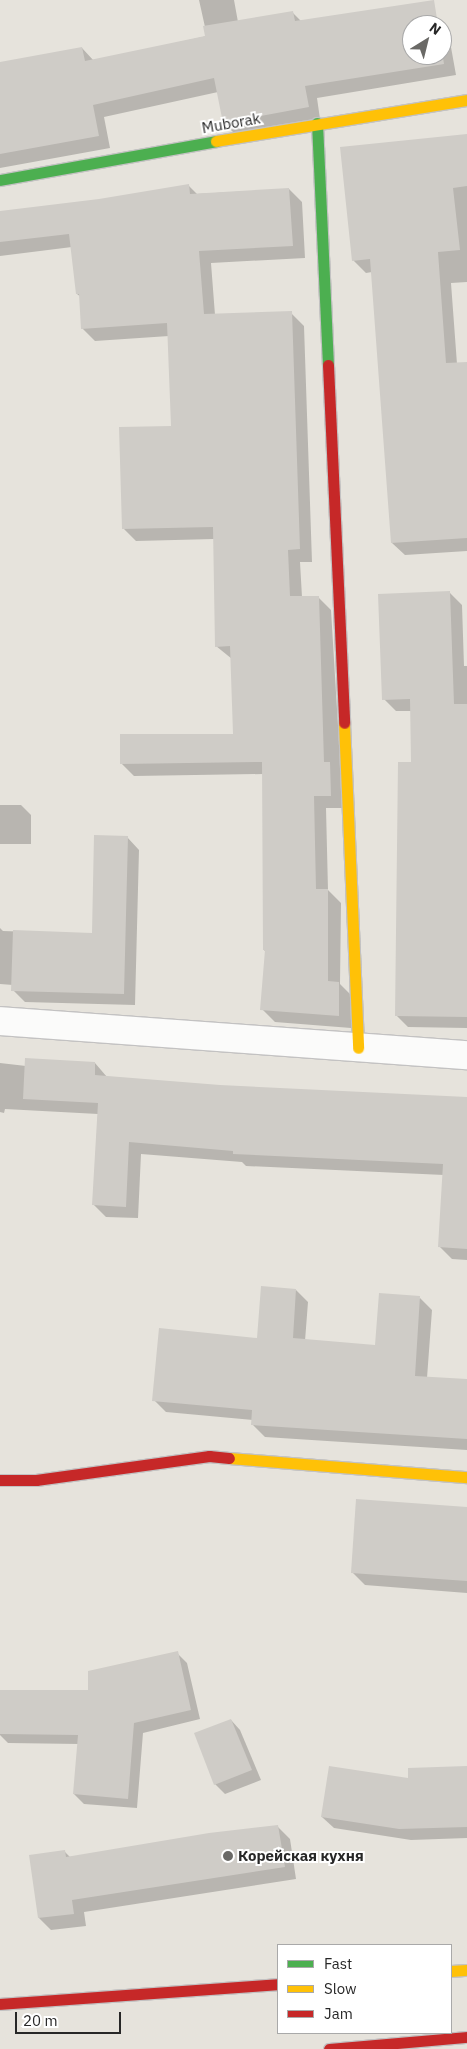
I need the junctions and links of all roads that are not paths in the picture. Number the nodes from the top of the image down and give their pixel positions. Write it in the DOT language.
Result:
graph roads {
  1 [pos="467,100"];
  2 [pos="317,123"];
  3 [pos="0,180"];
  4 [pos="0,1021"];
  5 [pos="358,1048"];
  6 [pos="467,1055"];
  7 [pos="467,1477"];
  8 [pos="0,1480"];
  9 [pos="467,1970"];
  10 [pos="452,1971"];
  11 [pos="277,1984"];
  12 [pos="0,2004"];
  13 [pos="467,2037"];
  14 [pos="329,2049"];
  1 -- 2 [label="main road, Muborak"];
  2 -- 3 [label="main road, Muborak"];
  2 -- 5 [label="main road"];
  4 -- 5 [label="street"];
  5 -- 6 [label="street"];
  7 -- 8 [label="main road"];
  9 -- 10 [label="main road"];
  11 -- 12 [label="main road"];
  13 -- 14 [label="main road"];
}
